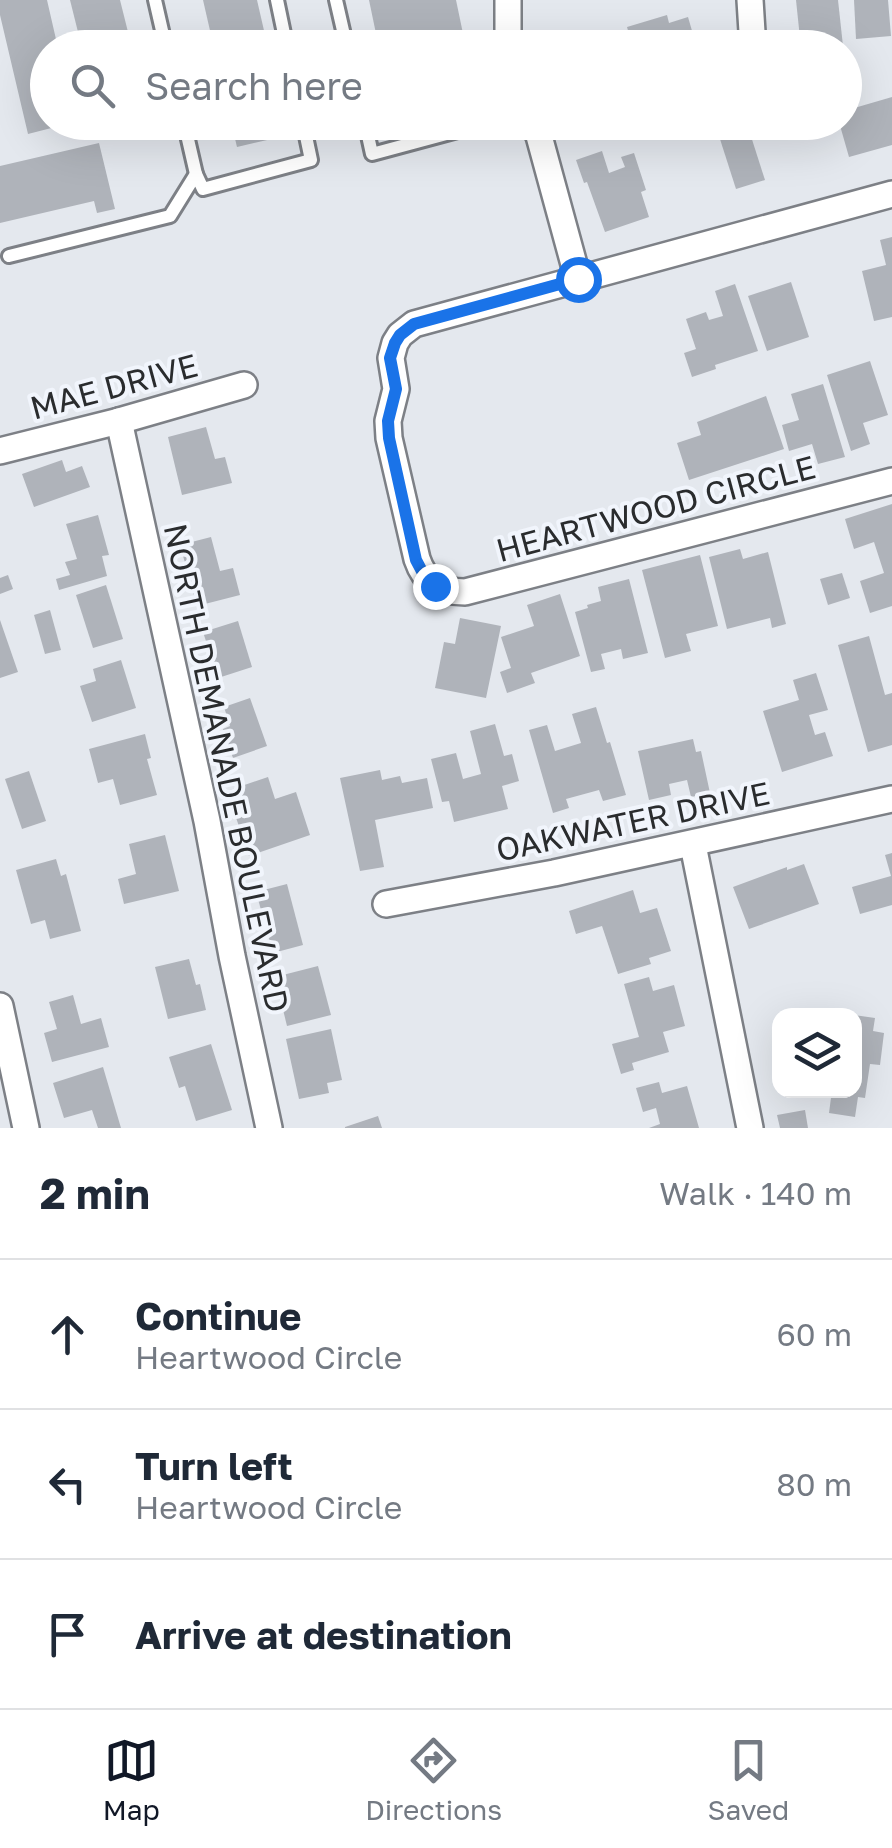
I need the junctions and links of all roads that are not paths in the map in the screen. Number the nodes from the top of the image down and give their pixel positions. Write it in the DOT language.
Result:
graph roads {
  1 [pos="155,0"];
  2 [pos="277,0"];
  3 [pos="336,0"];
  4 [pos="508,0"];
  5 [pos="750,0"];
  6 [pos="162,30"];
  7 [pos="283,30"];
  8 [pos="343,30"];
  9 [pos="508,30"];
  10 [pos="752,30"];
  11 [pos="188,140"];
  12 [pos="307,140"];
  13 [pos="369,140"];
  14 [pos="422,140"];
  15 [pos="540,140"];
  16 [pos="196,174"];
  17 [pos="892,194"];
  18 [pos="9,256"];
  19 [pos="578,279"];
  20 [pos="244,385"];
  21 [pos="119,421"];
  22 [pos="0,451"];
  23 [pos="892,481"];
  24 [pos="892,799"];
  25 [pos="693,844"];
  26 [pos="386,904"];
  27 [pos="0,1006"];
  28 [pos="26,1128"];
  29 [pos="269,1128"];
  30 [pos="750,1128"];
  1 -- 6 [label="lane"];
  2 -- 7 [label="lane"];
  3 -- 8 [label="lane"];
  4 -- 9 [label="street"];
  5 -- 10 [label="street"];
  11 -- 16 [label="lane"];
  12 -- 16 [label="lane"];
  13 -- 14 [label="lane"];
  15 -- 19 [label="street"];
  16 -- 18 [label="lane"];
  17 -- 19 [label="street, HEARTWOOD CIRCLE"];
  19 -- 23 [label="street, HEARTWOOD CIRCLE"];
  20 -- 21 [label="street, MAE DRIVE"];
  21 -- 22 [label="street, MAE DRIVE"];
  21 -- 29 [label="street, NORTH DEMANADE BOULEVARD"];
  24 -- 25 [label="street, OAKWATER DRIVE"];
  25 -- 26 [label="street, OAKWATER DRIVE"];
  25 -- 30 [label="street"];
  27 -- 28 [label="street"];
}
